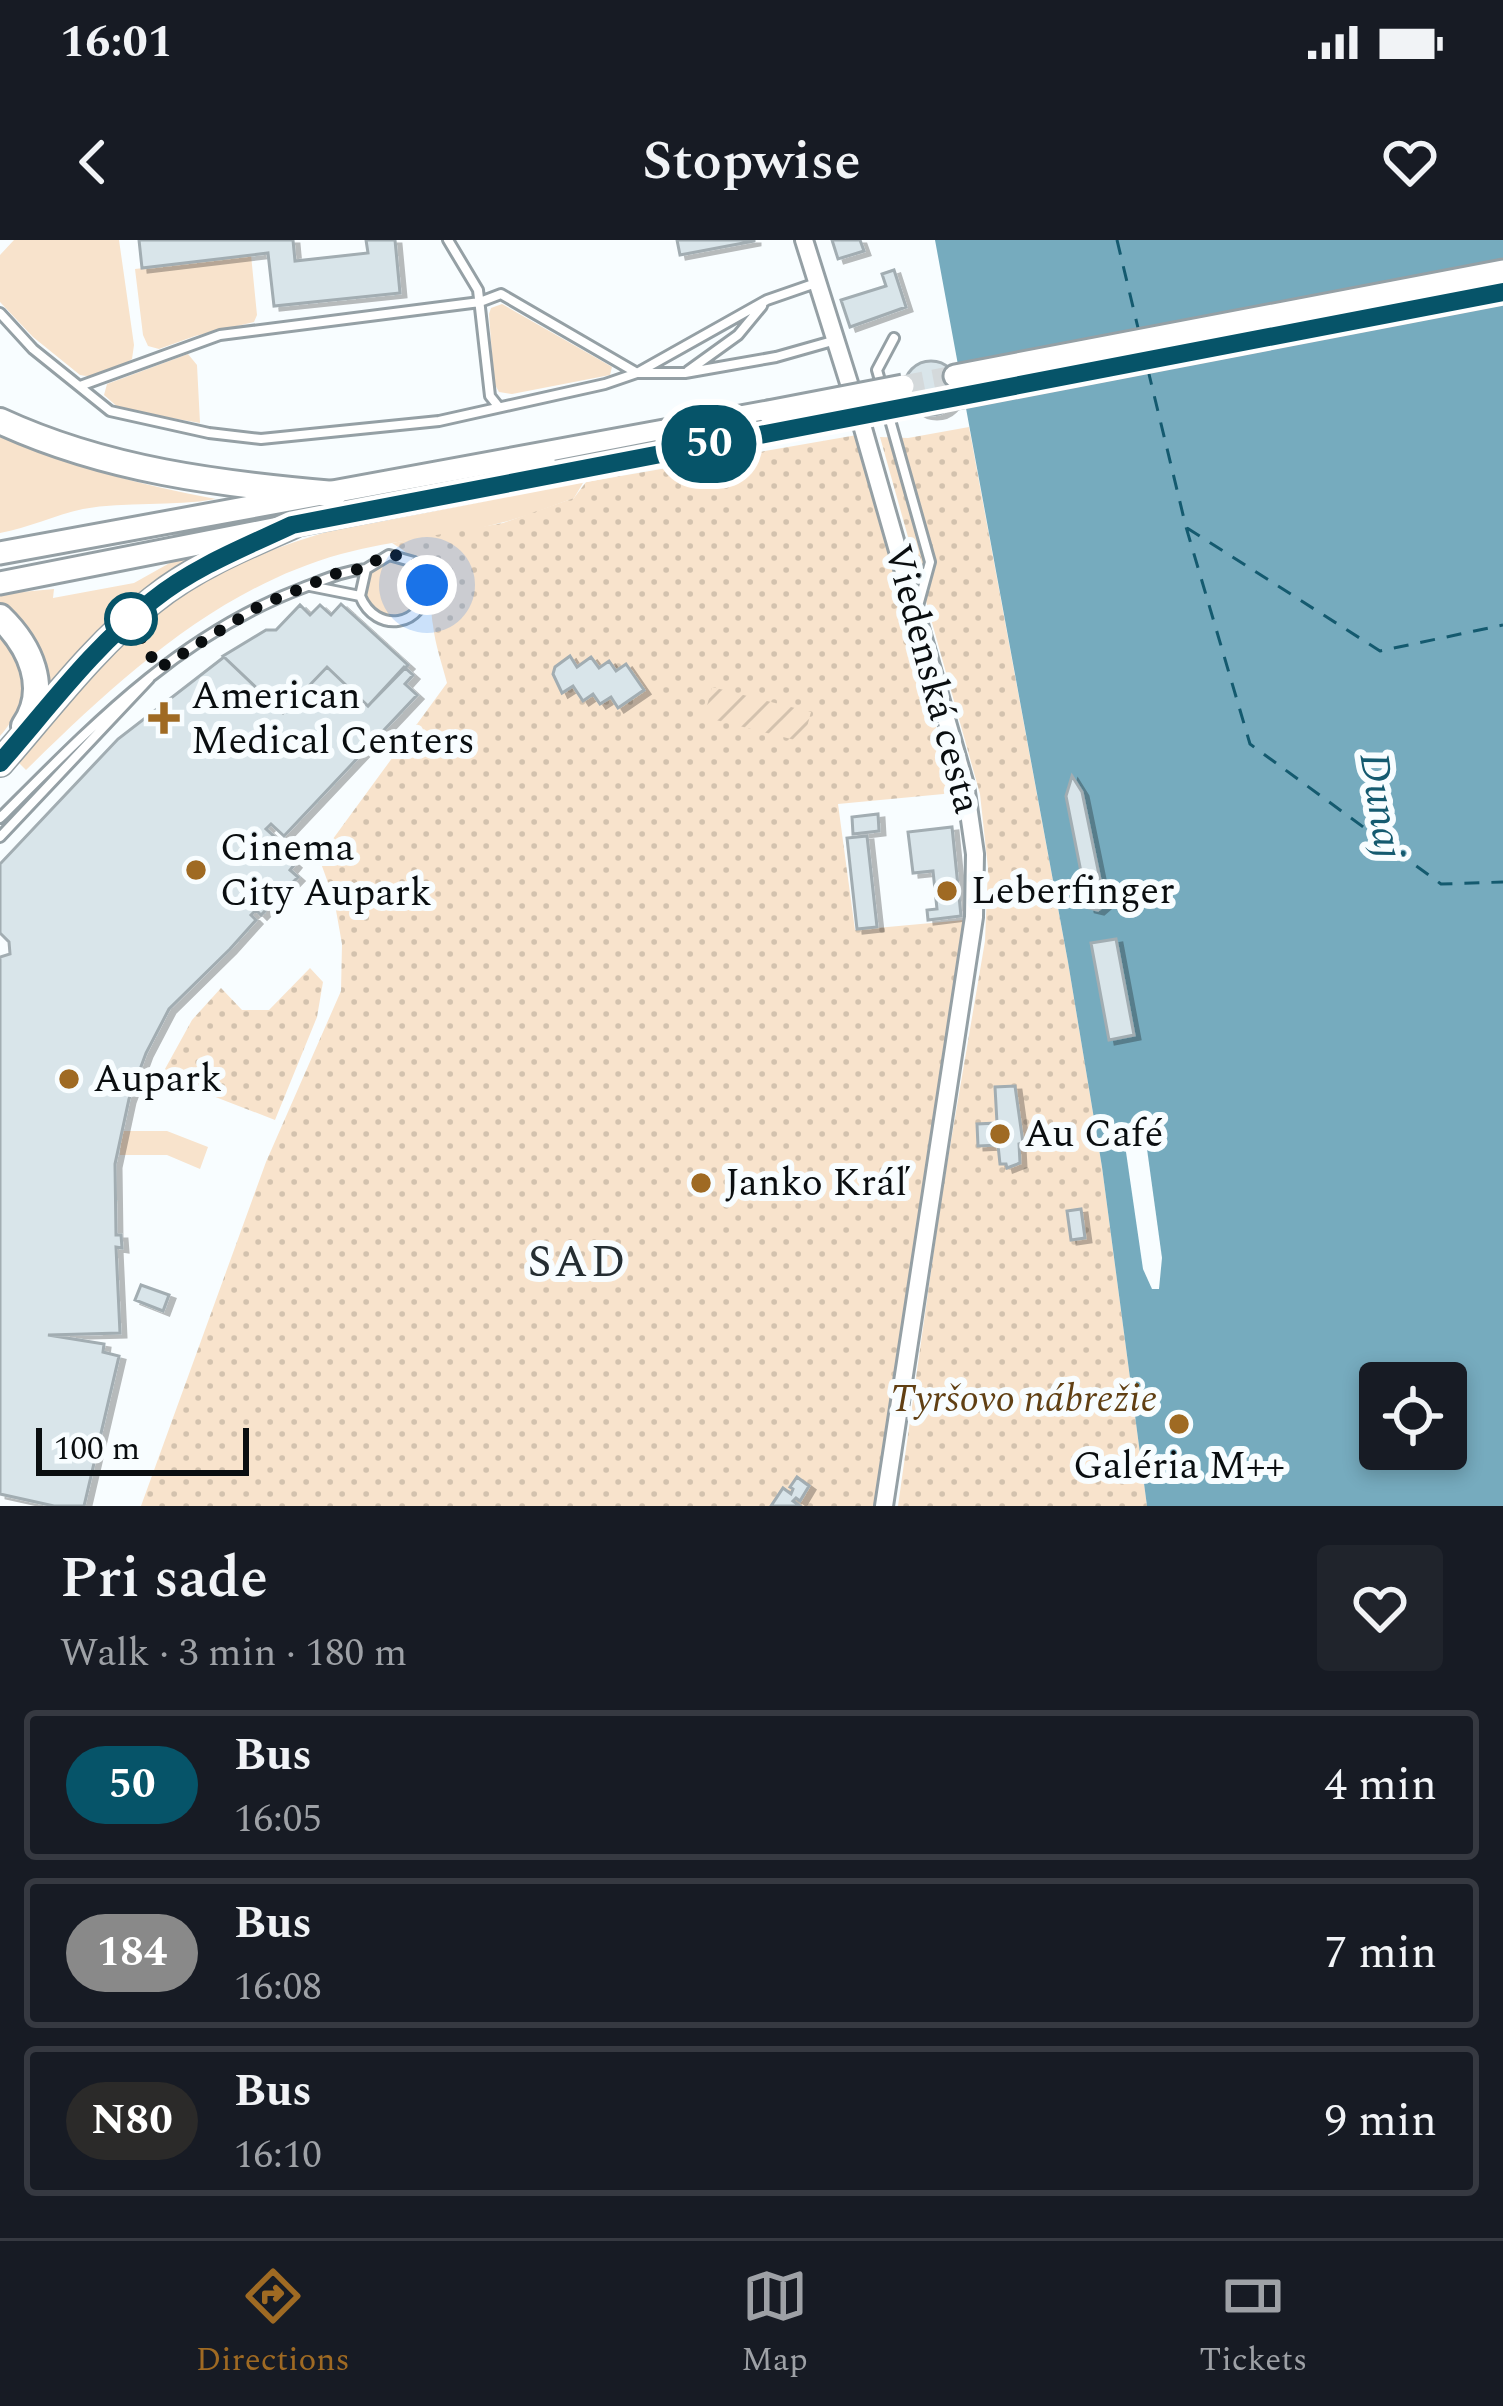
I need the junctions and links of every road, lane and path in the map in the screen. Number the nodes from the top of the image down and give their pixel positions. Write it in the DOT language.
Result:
graph roads {
  1 [pos="448,240"];
  2 [pos="804,240"];
  3 [pos="1503,271"];
  4 [pos="818,283"];
  5 [pos="1503,292"];
  6 [pos="767,300"];
  7 [pos="480,302"];
  8 [pos="0,313"];
  9 [pos="894,338"];
  10 [pos="836,340"];
  11 [pos="637,373"];
  12 [pos="685,374"];
  13 [pos="879,377"];
  14 [pos="849,383"];
  15 [pos="79,386"];
  16 [pos="906,396"];
  17 [pos="499,407"];
  18 [pos="890,420"];
  19 [pos="0,421"];
  20 [pos="862,425"];
  21 [pos="555,463"];
  22 [pos="334,494"];
  23 [pos="292,525"];
  24 [pos="0,553"];
  25 [pos="366,568"];
  26 [pos="0,583"];
  27 [pos="309,585"];
  28 [pos="360,596"];
  29 [pos="916,613"];
  30 [pos="0,617"];
  31 [pos="158,669"];
  32 [pos="0,753"];
  33 [pos="0,763"];
  34 [pos="0,818"];
  35 [pos="0,837"];
  36 [pos="884,1506"];
  1 -- 7 [label="lane"];
  2 -- 4 [label="street"];
  3 -- 5 [label="main road"];
  4 -- 6 [label="lane"];
  4 -- 10 [label="street"];
  6 -- 11 [label="lane"];
  6 -- 12 [label="lane"];
  7 -- 11 [label="lane"];
  7 -- 15 [label="lane"];
  7 -- 17 [label="lane"];
  8 -- 15 [label="lane"];
  9 -- 13 [label="lane"];
  10 -- 12 [label="lane"];
  10 -- 14 [label="street"];
  11 -- 12 [label="lane"];
  11 -- 17 [label="lane"];
  15 -- 17 [label="lane"];
  16 -- 21 [label="main road, bridge"];
  18 -- 29 [label="lane"];
  19 -- 22 [label="main road"];
  20 -- 29 [label="street, Viedenská cesta"];
  21 -- 22 [label="main road"];
  21 -- 23 [label="main road"];
  22 -- 24 [label="main road"];
  23 -- 26 [label="main road"];
  23 -- 33 [label="main road"];
  25 -- 27 [label="lane"];
  25 -- 28 [label="lane"];
  25 -- 28 [label="lane"];
  27 -- 28 [label="lane"];
  27 -- 31 [label="lane"];
  29 -- 36 [label="street, Viedenská cesta"];
  30 -- 32 [label="main road"];
  31 -- 34 [label="lane"];
  31 -- 35 [label="lane"];
}
